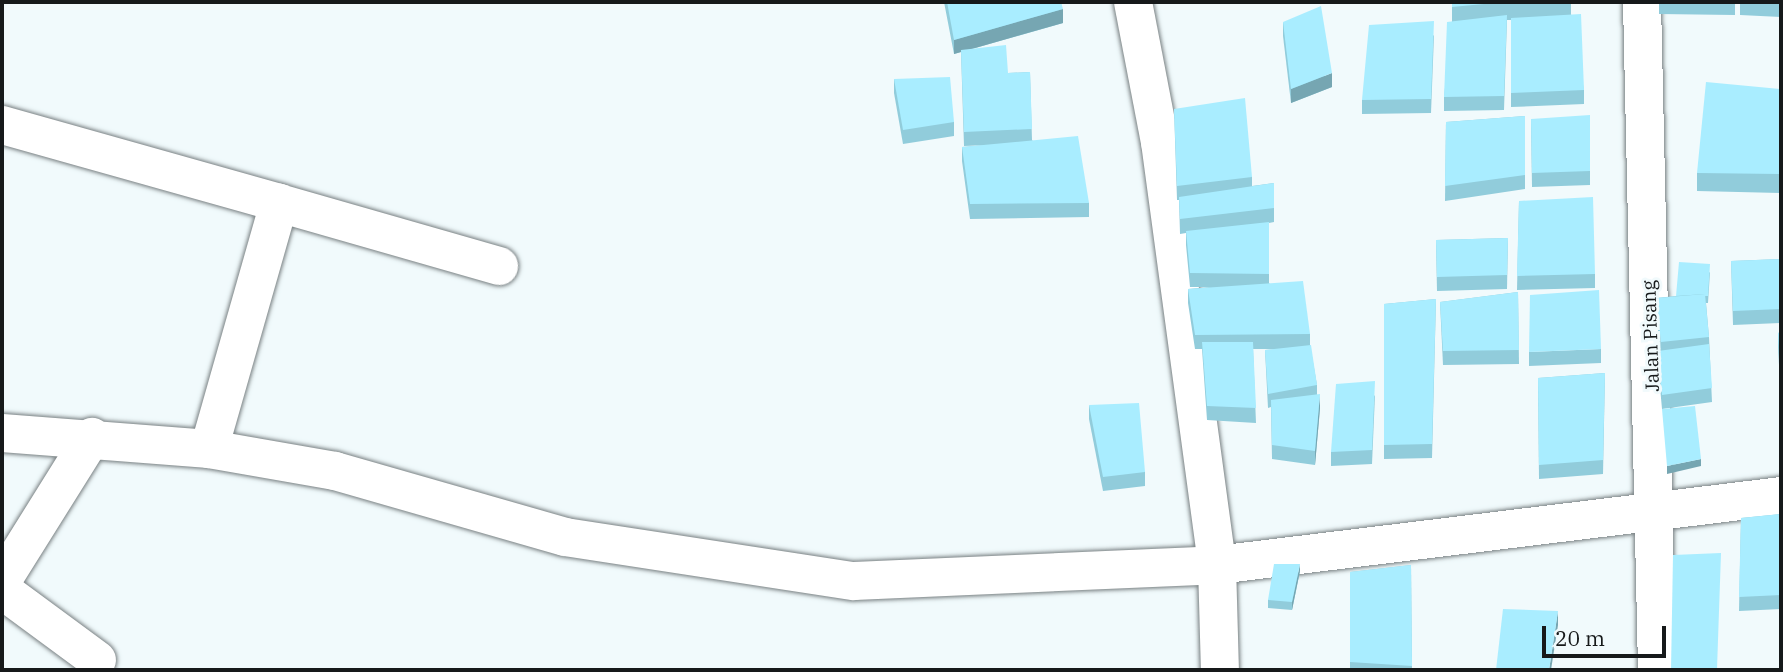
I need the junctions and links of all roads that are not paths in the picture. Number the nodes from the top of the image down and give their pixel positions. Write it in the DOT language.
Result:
graph roads {
  1 [pos="1133,2"];
  2 [pos="1642,2"];
  3 [pos="2,125"];
  4 [pos="279,203"];
  5 [pos="499,266"];
  6 [pos="2,433"];
  7 [pos="92,438"];
  8 [pos="209,449"];
  9 [pos="1781,496"];
  10 [pos="1656,514"];
  11 [pos="1217,565"];
  12 [pos="2,581"];
  13 [pos="2,590"];
  14 [pos="97,660"];
  15 [pos="1220,670"];
  16 [pos="1657,670"];
  1 -- 11 [label="street"];
  2 -- 10 [label="street, Jalan Pisang"];
  3 -- 4 [label="street"];
  4 -- 5 [label="street"];
  4 -- 8 [label="street"];
  6 -- 7 [label="street"];
  7 -- 8 [label="street"];
  7 -- 12 [label="street"];
  8 -- 11 [label="street"];
  9 -- 10 [label="street"];
  10 -- 11 [label="street"];
  10 -- 16 [label="street, Jalan Pisang"];
  11 -- 15 [label="street"];
  13 -- 14 [label="street"];
}
